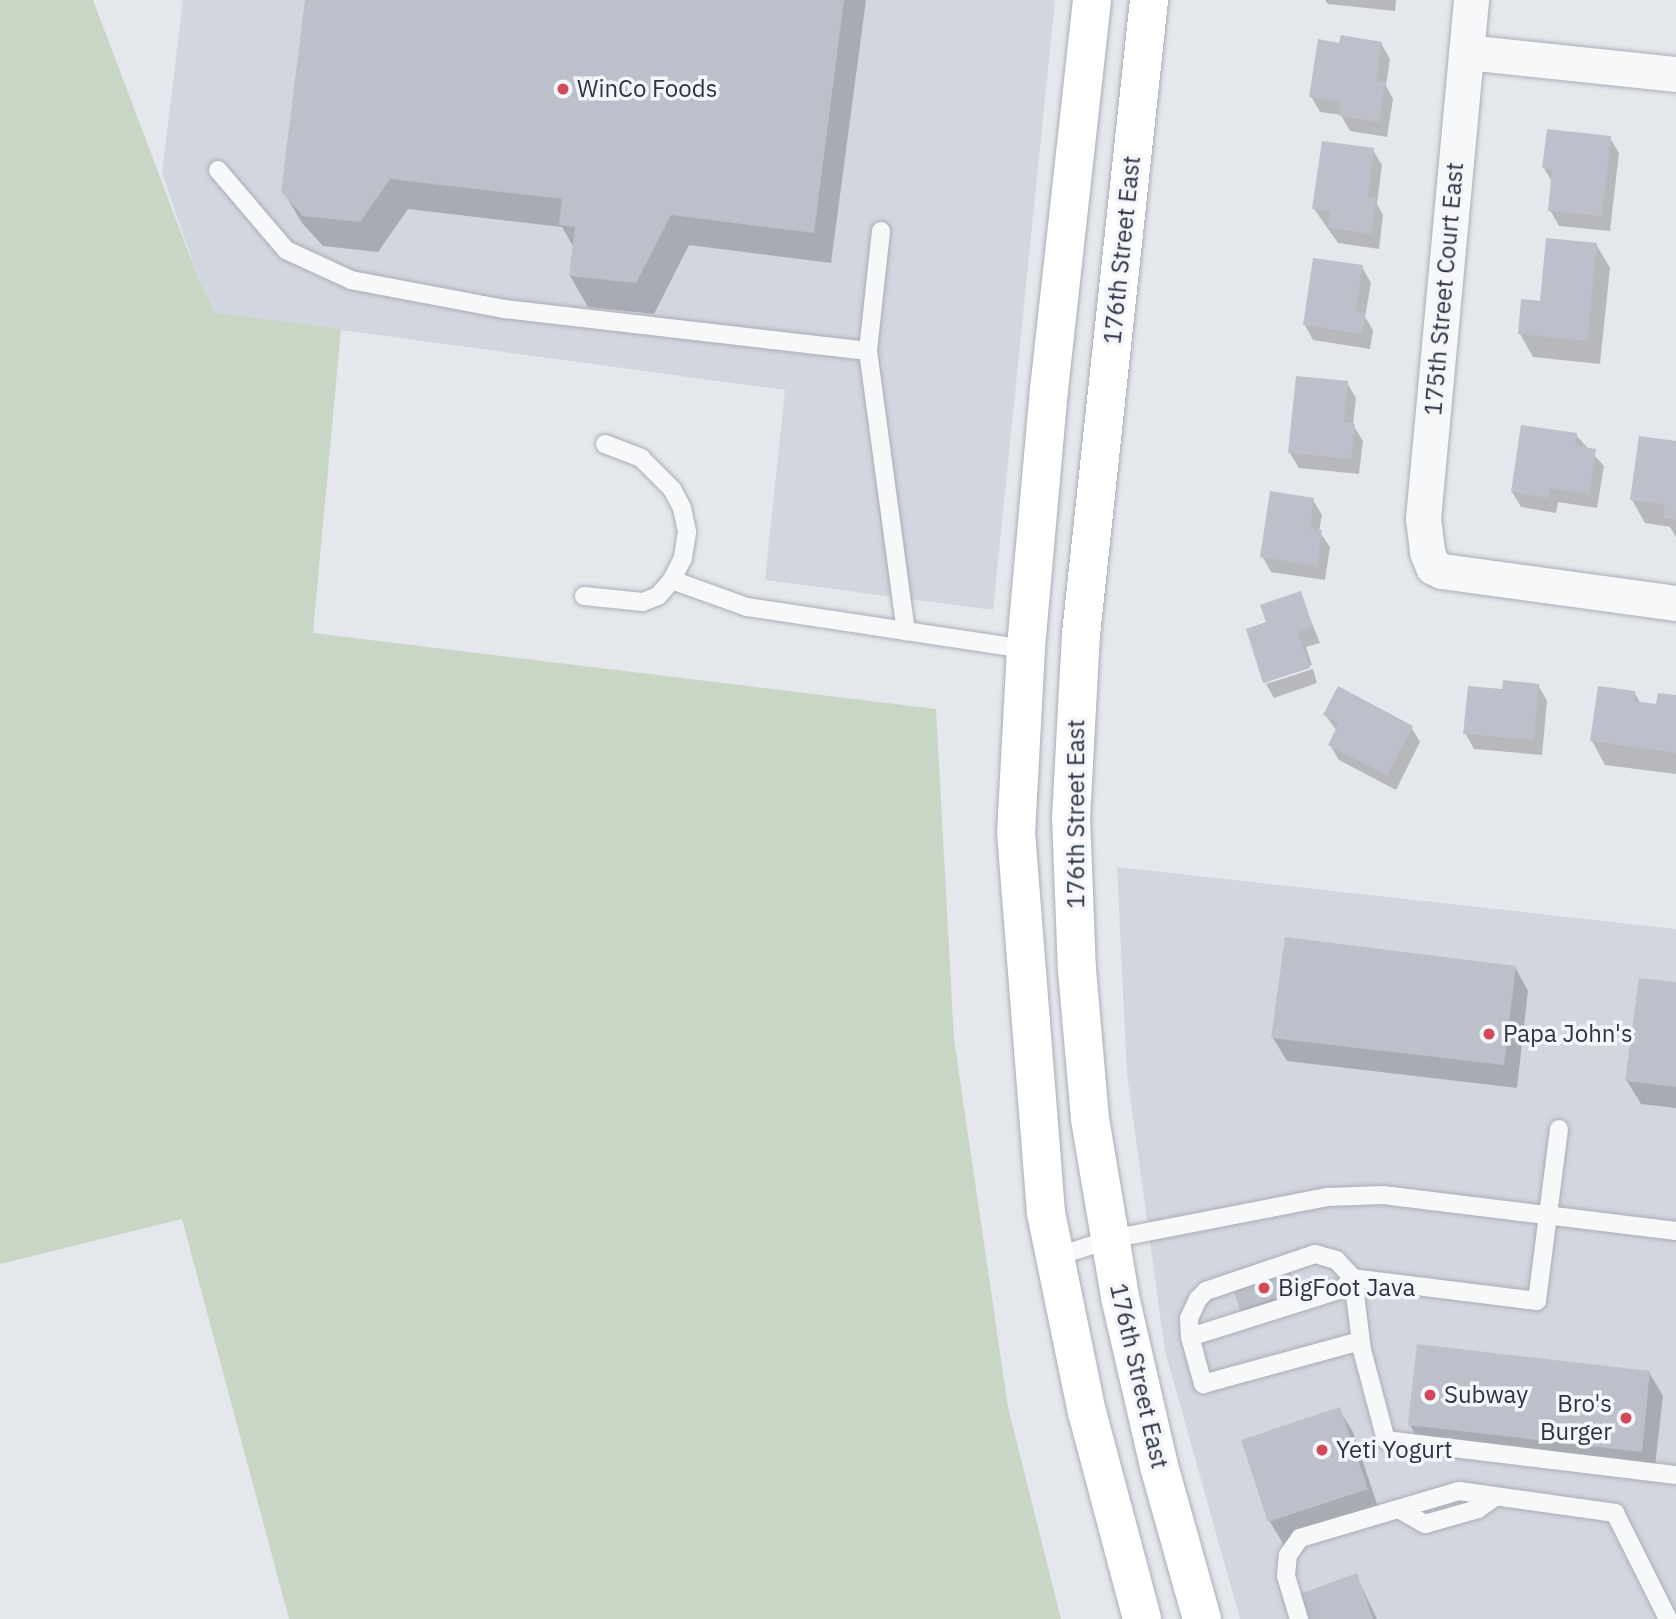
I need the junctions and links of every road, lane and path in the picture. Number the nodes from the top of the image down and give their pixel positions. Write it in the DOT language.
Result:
graph roads {
  1 [pos="1092,0"];
  2 [pos="1149,0"];
  3 [pos="1471,0"];
  4 [pos="1466,52"];
  5 [pos="1676,74"];
  6 [pos="218,170"];
  7 [pos="881,232"];
  8 [pos="868,351"];
  9 [pos="605,444"];
  10 [pos="672,580"];
  11 [pos="584,596"];
  12 [pos="1676,603"];
  13 [pos="906,631"];
  14 [pos="1026,649"];
  15 [pos="1559,1129"];
  16 [pos="1548,1215"];
  17 [pos="1676,1231"];
  18 [pos="1111,1239"];
  19 [pos="1055,1257"];
  20 [pos="1353,1278"];
  21 [pos="1190,1337"];
  22 [pos="1360,1341"];
  23 [pos="1676,1475"];
  24 [pos="1142,1619"];
  25 [pos="1202,1619"];
  26 [pos="1299,1619"];
  27 [pos="1668,1619"];
  1 -- 14 [label="main road"];
  2 -- 18 [label="main road, 176th Street East"];
  3 -- 4 [label="street, 175th Street Court East"];
  4 -- 5 [label="street"];
  4 -- 12 [label="street, 175th Street Court East"];
  6 -- 8 [label="lane"];
  7 -- 8 [label="lane"];
  8 -- 13 [label="lane"];
  9 -- 10 [label="lane"];
  10 -- 11 [label="lane"];
  10 -- 13 [label="lane"];
  13 -- 14 [label="lane"];
  14 -- 19 [label="main road"];
  15 -- 16 [label="lane"];
  16 -- 17 [label="lane"];
  16 -- 18 [label="lane"];
  16 -- 20 [label="lane"];
  18 -- 19 [label="lane"];
  18 -- 25 [label="main road, 176th Street East"];
  19 -- 24 [label="main road"];
  20 -- 21 [label="lane"];
  20 -- 21 [label="lane"];
  20 -- 22 [label="lane"];
  21 -- 22 [label="lane"];
  22 -- 23 [label="lane"];
  26 -- 27 [label="lane"];
}
